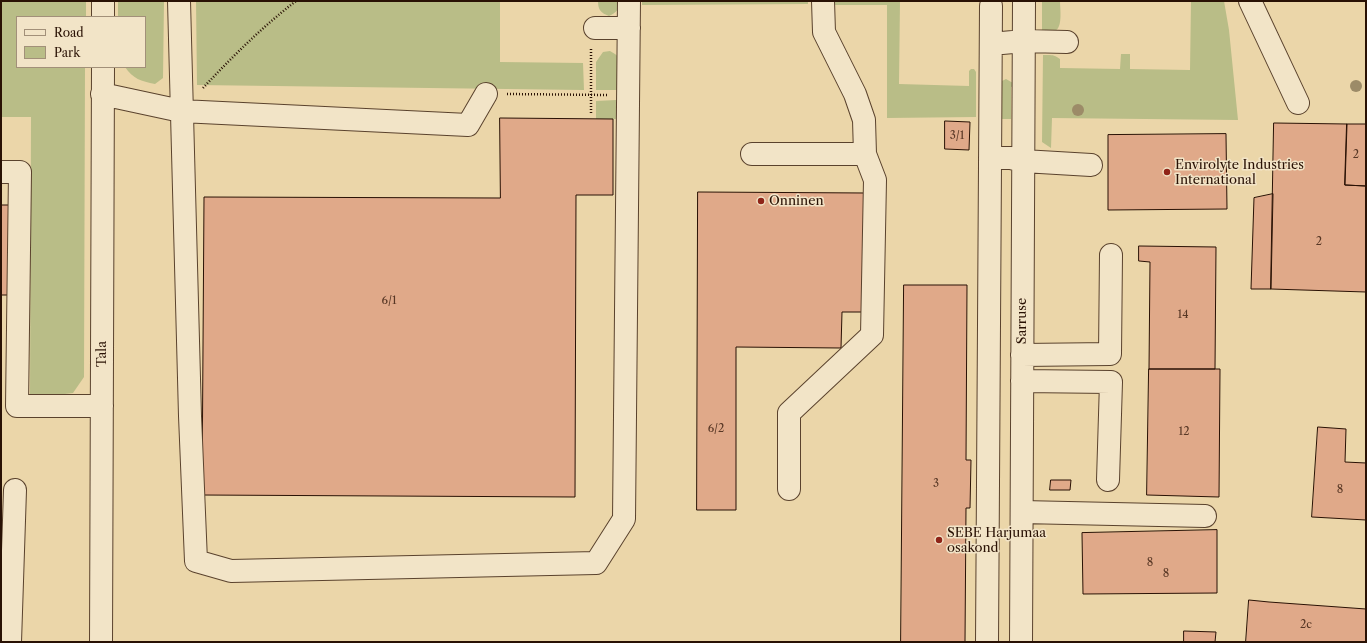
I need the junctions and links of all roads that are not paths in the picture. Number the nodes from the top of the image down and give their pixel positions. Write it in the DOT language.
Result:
graph roads {
  1 [pos="103,1"];
  2 [pos="178,1"];
  3 [pos="629,1"];
  4 [pos="823,1"];
  5 [pos="1024,1"];
  6 [pos="1250,1"];
  7 [pos="991,6"];
  8 [pos="103,16"];
  9 [pos="629,28"];
  10 [pos="593,35"];
  11 [pos="1024,41"];
  12 [pos="1067,42"];
  13 [pos="991,44"];
  14 [pos="102,68"];
  15 [pos="102,94"];
  16 [pos="486,94"];
  17 [pos="1298,103"];
  18 [pos="181,111"];
  19 [pos="752,154"];
  20 [pos="865,154"];
  21 [pos="990,158"];
  22 [pos="1023,161"];
  23 [pos="1091,164"];
  24 [pos="1,172"];
  25 [pos="1111,255"];
  26 [pos="1022,354"];
  27 [pos="1022,381"];
  28 [pos="9,406"];
  29 [pos="102,406"];
  30 [pos="1108,480"];
  31 [pos="789,489"];
  32 [pos="14,490"];
  33 [pos="1022,512"];
  34 [pos="1205,516"];
  35 [pos="987,610"];
  36 [pos="1021,610"];
  37 [pos="10,642"];
  38 [pos="101,642"];
  39 [pos="986,642"];
  40 [pos="1021,642"];
  1 -- 8 [label="street"];
  2 -- 18 [label="street"];
  3 -- 9 [label="street"];
  4 -- 20 [label="street"];
  5 -- 11 [label="street, Sarruse"];
  6 -- 17 [label="street"];
  7 -- 13 [label="street"];
  9 -- 10 [label="street"];
  9 -- 18 [label="street"];
  11 -- 12 [label="street"];
  11 -- 13 [label="street"];
  11 -- 22 [label="street, Sarruse"];
  13 -- 21 [label="street"];
  14 -- 15 [label="street, Tala"];
  15 -- 18 [label="street"];
  15 -- 29 [label="street, Tala"];
  16 -- 18 [label="street"];
  19 -- 20 [label="street"];
  20 -- 31 [label="street"];
  21 -- 22 [label="street"];
  21 -- 35 [label="street"];
  22 -- 23 [label="street"];
  22 -- 26 [label="street, Sarruse"];
  24 -- 28 [label="street"];
  25 -- 26 [label="street"];
  26 -- 27 [label="street, Sarruse"];
  27 -- 30 [label="street"];
  27 -- 33 [label="street, Sarruse"];
  28 -- 29 [label="street"];
  29 -- 38 [label="street, Tala"];
  32 -- 37 [label="street"];
  33 -- 34 [label="street"];
  33 -- 36 [label="street, Sarruse"];
  35 -- 36 [label="street"];
  35 -- 39 [label="street"];
  36 -- 40 [label="street, Sarruse"];
}
